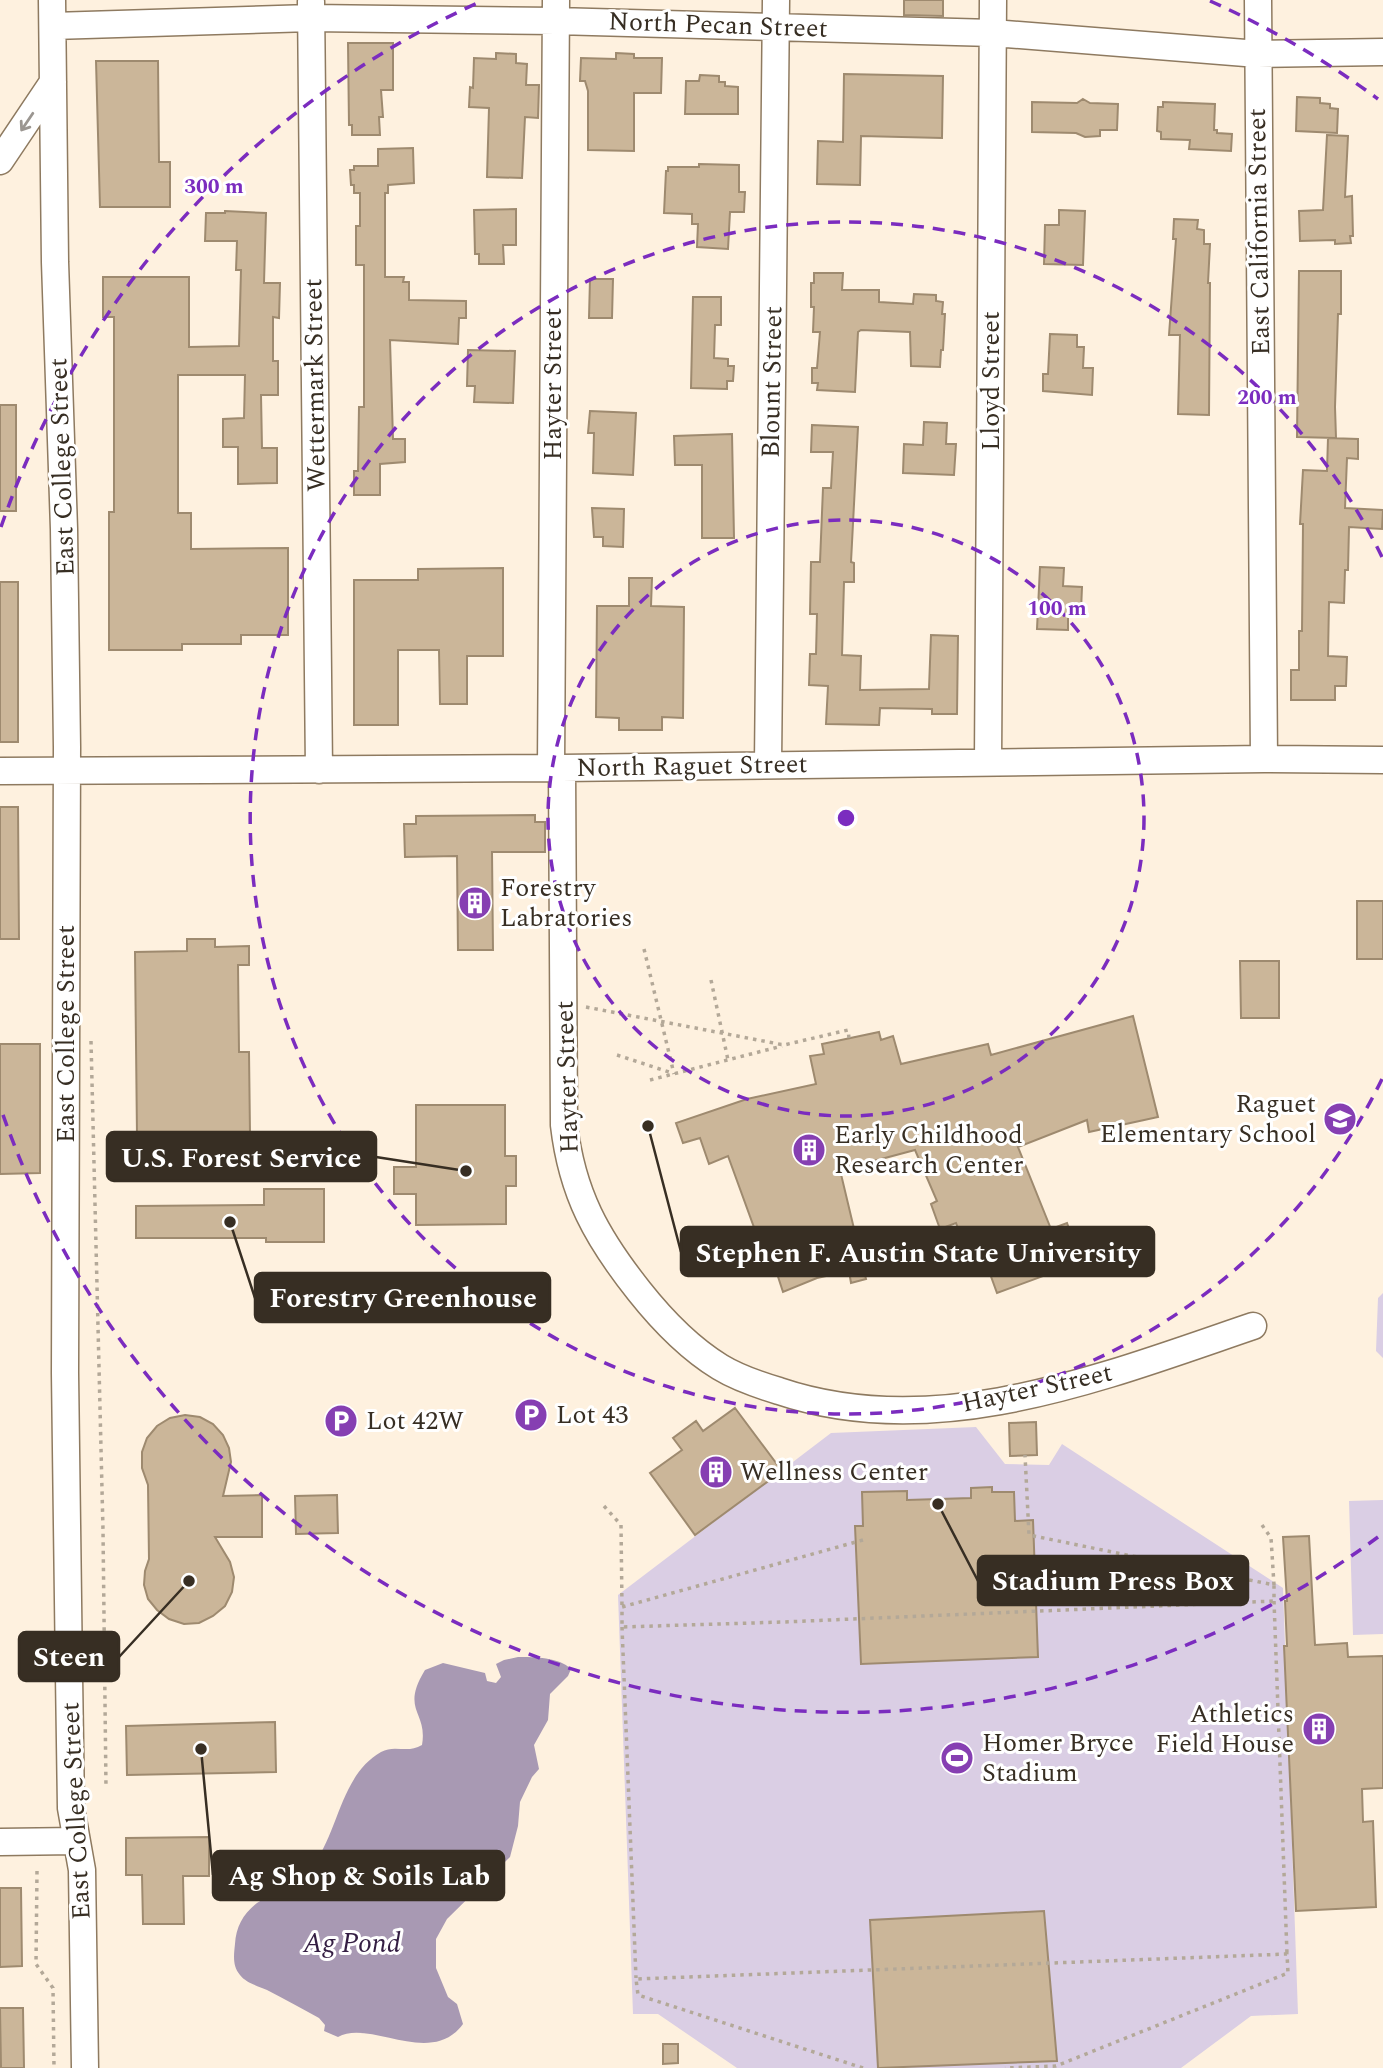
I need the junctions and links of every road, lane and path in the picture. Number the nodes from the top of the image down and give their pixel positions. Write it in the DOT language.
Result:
graph roads {
  1 [pos="776,0"];
  2 [pos="993,0"];
  3 [pos="1258,0"];
  4 [pos="311,9"];
  5 [pos="556,10"];
  6 [pos="53,13"];
  7 [pos="775,26"];
  8 [pos="993,33"];
  9 [pos="1383,52"];
  10 [pos="1258,54"];
  11 [pos="53,82"];
  12 [pos="0,161"];
  13 [pos="1264,758"];
  14 [pos="1383,760"];
  15 [pos="988,762"];
  16 [pos="768,764"];
  17 [pos="557,768"];
  18 [pos="319,770"];
  19 [pos="0,771"];
  20 [pos="67,771"];
  21 [pos="644,949"];
  22 [pos="711,980"];
  23 [pos="563,1003"];
  24 [pos="661,1022"];
  25 [pos="723,1035"];
  26 [pos="849,1038"];
  27 [pos="91,1039"];
  28 [pos="784,1045"];
  29 [pos="617,1055"];
  30 [pos="728,1060"];
  31 [pos="674,1074"];
  32 [pos="650,1080"];
  33 [pos="1253,1326"];
  34 [pos="1025,1455"];
  35 [pos="604,1506"];
  36 [pos="1262,1525"];
  37 [pos="863,1540"];
  38 [pos="1273,1585"];
  39 [pos="1274,1601"];
  40 [pos="622,1607"];
  41 [pos="622,1627"];
  42 [pos="106,1788"];
  43 [pos="76,1841"];
  44 [pos="0,1842"];
  45 [pos="37,1871"];
  46 [pos="1287,1954"];
  47 [pos="636,1979"];
  48 [pos="54,2068"];
  49 [pos="85,2068"];
  50 [pos="863,2068"];
  51 [pos="1005,2068"];
  1 -- 7 [label="street, Blount Street"];
  2 -- 8 [label="street, Lloyd Street"];
  3 -- 10 [label="street, East California Street"];
  4 -- 5 [label="street, North Pecan Street"];
  4 -- 6 [label="street, North Pecan Street"];
  4 -- 18 [label="street, Wettermark Street"];
  5 -- 7 [label="street, North Pecan Street"];
  5 -- 17 [label="street, Hayter Street"];
  6 -- 11 [label="street, East College Street"];
  7 -- 8 [label="street, North Pecan Street"];
  7 -- 16 [label="street, Blount Street"];
  8 -- 10 [label="street, North Pecan Street"];
  8 -- 15 [label="street, Lloyd Street"];
  9 -- 10 [label="street, North Pecan Street"];
  10 -- 13 [label="street, East California Street"];
  11 -- 12 [label="street, one-way"];
  11 -- 20 [label="street, East College Street"];
  13 -- 14 [label="street, North Raguet Street"];
  13 -- 15 [label="street, North Raguet Street"];
  15 -- 16 [label="street, North Raguet Street"];
  16 -- 17 [label="street, North Raguet Street"];
  17 -- 18 [label="street, North Raguet Street"];
  17 -- 23 [label="street, Hayter Street"];
  18 -- 20 [label="street, North Raguet Street"];
  19 -- 20 [label="street, North Raguet Street"];
  20 -- 43 [label="street, East College Street"];
  21 -- 24 [label="path"];
  22 -- 25 [label="path"];
  23 -- 24 [label="path"];
  23 -- 33 [label="street, Hayter Street"];
  24 -- 25 [label="path"];
  24 -- 31 [label="path"];
  25 -- 28 [label="path"];
  25 -- 30 [label="path"];
  26 -- 28 [label="path"];
  27 -- 42 [label="path"];
  28 -- 30 [label="path"];
  29 -- 31 [label="path"];
  30 -- 31 [label="path"];
  31 -- 32 [label="path"];
  34 -- 38 [label="path"];
  35 -- 40 [label="path"];
  36 -- 38 [label="path"];
  37 -- 40 [label="path"];
  38 -- 39 [label="path"];
  39 -- 41 [label="path"];
  39 -- 46 [label="path"];
  40 -- 41 [label="path"];
  41 -- 47 [label="path"];
  43 -- 44 [label="street"];
  43 -- 49 [label="street, East College Street"];
  45 -- 48 [label="path"];
  46 -- 47 [label="path"];
  46 -- 51 [label="path"];
  47 -- 50 [label="path"];
}
